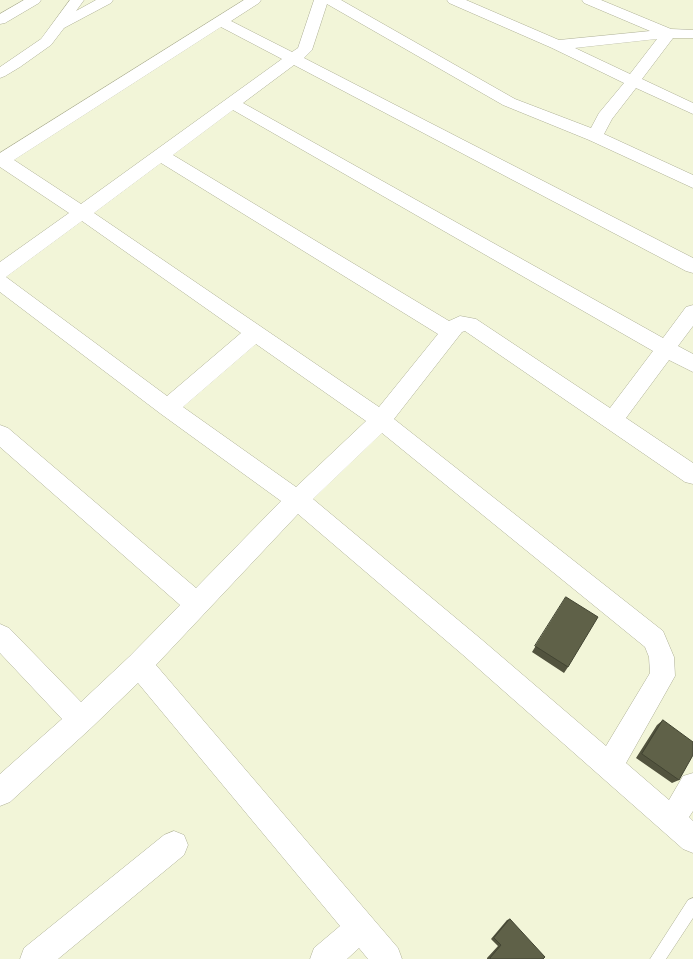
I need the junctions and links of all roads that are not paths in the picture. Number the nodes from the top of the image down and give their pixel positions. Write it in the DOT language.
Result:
graph roads {
  1 [pos="34,0"];
  2 [pos="77,0"];
  3 [pos="106,0"];
  4 [pos="254,0"];
  5 [pos="321,0"];
  6 [pos="331,0"];
  7 [pos="454,0"];
  8 [pos="589,0"];
  9 [pos="0,20"];
  10 [pos="220,21"];
  11 [pos="58,26"];
  12 [pos="669,33"];
  13 [pos="693,34"];
  14 [pos="557,45"];
  15 [pos="0,57"];
  16 [pos="292,59"];
  17 [pos="15,64"];
  18 [pos="0,73"];
  19 [pos="633,81"];
  20 [pos="233,104"];
  21 [pos="693,108"];
  22 [pos="595,136"];
  23 [pos="161,155"];
  24 [pos="0,160"];
  25 [pos="693,182"];
  26 [pos="82,213"];
  27 [pos="693,266"];
  28 [pos="0,272"];
  29 [pos="0,282"];
  30 [pos="693,312"];
  31 [pos="451,332"];
  32 [pos="255,333"];
  33 [pos="666,349"];
  34 [pos="693,364"];
  35 [pos="168,408"];
  36 [pos="381,420"];
  37 [pos="612,421"];
  38 [pos="0,434"];
  39 [pos="693,475"];
  40 [pos="297,500"];
  41 [pos="197,604"];
  42 [pos="0,636"];
  43 [pos="139,665"];
  44 [pos="81,720"];
  45 [pos="609,766"];
  46 [pos="693,786"];
  47 [pos="0,792"];
  48 [pos="672,820"];
  49 [pos="693,839"];
  50 [pos="174,845"];
  51 [pos="693,905"];
  52 [pos="360,927"];
  53 [pos="35,959"];
  54 [pos="325,959"];
  55 [pos="386,959"];
  56 [pos="657,959"];
  1 -- 9 [label="street"];
  2 -- 11 [label="street"];
  3 -- 11 [label="street"];
  4 -- 10 [label="street"];
  5 -- 16 [label="street"];
  6 -- 22 [label="street"];
  7 -- 14 [label="street"];
  8 -- 12 [label="street"];
  10 -- 16 [label="street"];
  10 -- 24 [label="street"];
  11 -- 17 [label="street"];
  12 -- 13 [label="street"];
  12 -- 14 [label="street"];
  12 -- 19 [label="street"];
  14 -- 19 [label="street"];
  15 -- 17 [label="street"];
  16 -- 20 [label="street"];
  16 -- 27 [label="street"];
  17 -- 18 [label="street"];
  19 -- 21 [label="street"];
  19 -- 22 [label="street"];
  20 -- 23 [label="street"];
  20 -- 33 [label="street"];
  22 -- 25 [label="street"];
  23 -- 26 [label="street"];
  23 -- 31 [label="street"];
  24 -- 26 [label="street"];
  26 -- 28 [label="street"];
  26 -- 32 [label="street"];
  29 -- 35 [label="street"];
  30 -- 33 [label="street"];
  31 -- 36 [label="street"];
  31 -- 37 [label="street"];
  32 -- 35 [label="street"];
  32 -- 36 [label="street"];
  33 -- 34 [label="street"];
  33 -- 37 [label="street"];
  35 -- 40 [label="street"];
  36 -- 40 [label="street"];
  36 -- 45 [label="street"];
  37 -- 39 [label="street"];
  38 -- 41 [label="street"];
  40 -- 41 [label="street"];
  40 -- 45 [label="street"];
  41 -- 43 [label="street"];
  42 -- 44 [label="street"];
  43 -- 44 [label="street"];
  43 -- 52 [label="street"];
  44 -- 47 [label="street"];
  45 -- 48 [label="street"];
  46 -- 48 [label="street"];
  48 -- 49 [label="street"];
  50 -- 53 [label="street"];
  51 -- 56 [label="lane"];
  52 -- 54 [label="street"];
  52 -- 55 [label="street"];
}
